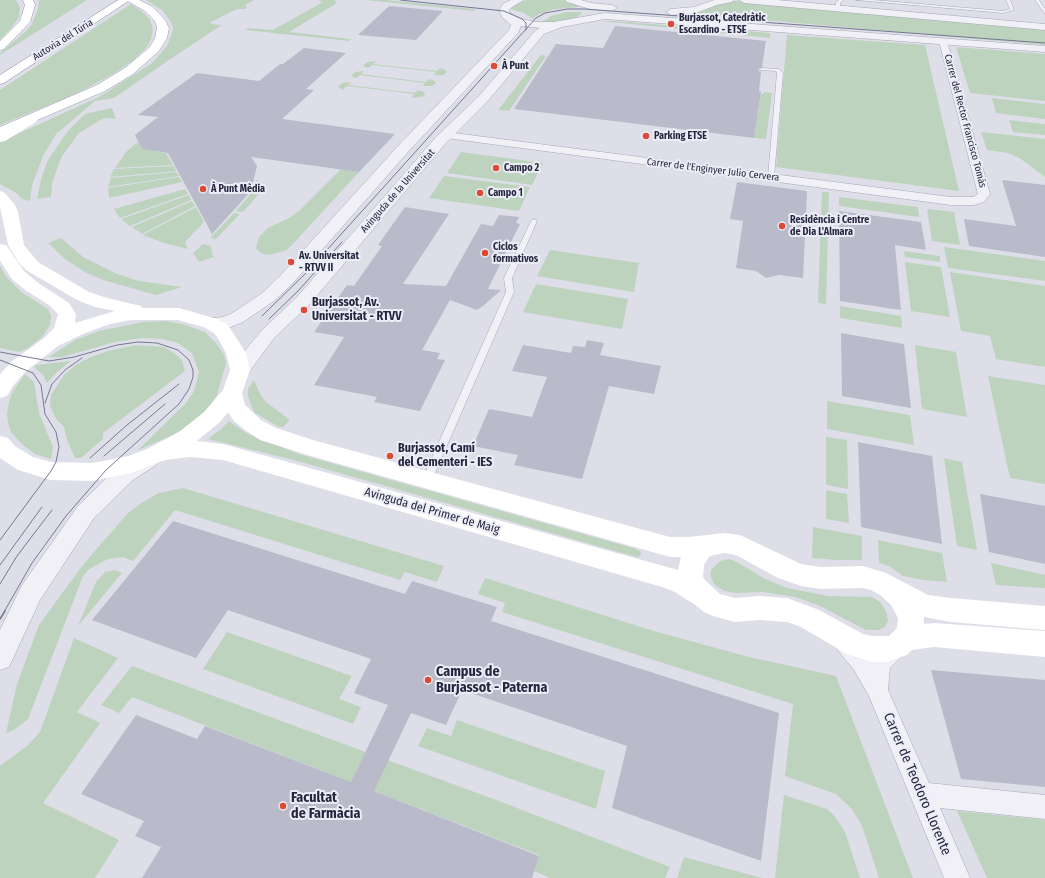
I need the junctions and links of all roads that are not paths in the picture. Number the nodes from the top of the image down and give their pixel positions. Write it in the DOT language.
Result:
graph roads {
  1 [pos="28,0"];
  2 [pos="125,0"];
  3 [pos="131,0"];
  4 [pos="519,0"];
  5 [pos="729,0"];
  6 [pos="744,0"];
  7 [pos="858,0"];
  8 [pos="1008,0"];
  9 [pos="1037,0"];
  10 [pos="572,1"];
  11 [pos="840,4"];
  12 [pos="1045,13"];
  13 [pos="511,19"];
  14 [pos="568,23"];
  15 [pos="1045,27"];
  16 [pos="943,42"];
  17 [pos="0,47"];
  18 [pos="1045,49"];
  19 [pos="762,69"];
  20 [pos="0,80"];
  21 [pos="31,120"];
  22 [pos="0,132"];
  23 [pos="446,135"];
  24 [pos="0,138"];
  25 [pos="771,177"];
  26 [pos="0,196"];
  27 [pos="980,199"];
  28 [pos="534,221"];
  29 [pos="0,249"];
  30 [pos="155,313"];
  31 [pos="210,323"];
  32 [pos="51,342"];
  33 [pos="28,358"];
  34 [pos="0,365"];
  35 [pos="240,370"];
  36 [pos="0,391"];
  37 [pos="232,393"];
  38 [pos="0,444"];
  39 [pos="155,455"];
  40 [pos="426,480"];
  41 [pos="709,545"];
  42 [pos="889,587"];
  43 [pos="704,597"];
  44 [pos="1045,618"];
  45 [pos="829,628"];
  46 [pos="902,642"];
  47 [pos="1045,644"];
  48 [pos="0,658"];
  49 [pos="877,690"];
  50 [pos="922,794"];
  51 [pos="1045,807"];
  52 [pos="957,878"];
  1 -- 17 [label="main road"];
  2 -- 20 [label="main road, Autovia del Túria"];
  3 -- 21 [label="main road"];
  4 -- 13 [label="street"];
  5 -- 10 [label="street"];
  6 -- 11 [label="street"];
  7 -- 8 [label="lane"];
  9 -- 12 [label="lane"];
  10 -- 14 [label="street"];
  11 -- 15 [label="street"];
  13 -- 14 [label="street"];
  13 -- 31 [label="street, Avinguda de la Universitat"];
  14 -- 16 [label="street"];
  14 -- 23 [label="street, Avinguda de la Universitat"];
  16 -- 18 [label="street"];
  16 -- 27 [label="street, Carrer del Rector Francisco Tomás"];
  19 -- 25 [label="lane"];
  21 -- 22 [label="main road"];
  21 -- 24 [label="main road"];
  23 -- 25 [label="street, Carrer de l'Enginyer Julio Cervera"];
  23 -- 35 [label="street, Avinguda de la Universitat"];
  25 -- 27 [label="street, Carrer de l'Enginyer Julio Cervera"];
  26 -- 30 [label="main road"];
  28 -- 40 [label="lane"];
  29 -- 32 [label="main road"];
  30 -- 31 [label="main road"];
  30 -- 32 [label="main road"];
  31 -- 35 [label="main road"];
  32 -- 33 [label="main road"];
  33 -- 34 [label="main road"];
  33 -- 36 [label="main road"];
  35 -- 37 [label="main road"];
  37 -- 39 [label="main road"];
  37 -- 40 [label="main road"];
  38 -- 39 [label="main road"];
  39 -- 43 [label="main road, Avinguda del Primer de Maig"];
  39 -- 48 [label="street"];
  40 -- 41 [label="main road"];
  41 -- 42 [label="main road"];
  41 -- 43 [label="main road"];
  42 -- 44 [label="main road"];
  42 -- 46 [label="main road"];
  43 -- 45 [label="main road, Avinguda del Primer de Maig"];
  45 -- 46 [label="main road, Avinguda del Primer de Maig"];
  45 -- 49 [label="street, Carrer de Teodoro Llorente"];
  46 -- 47 [label="main road"];
  46 -- 49 [label="street, Carrer de Teodoro Llorente"];
  49 -- 50 [label="street, Carrer de Teodoro Llorente"];
  50 -- 51 [label="street"];
  50 -- 52 [label="street, Carrer de Teodoro Llorente"];
}
